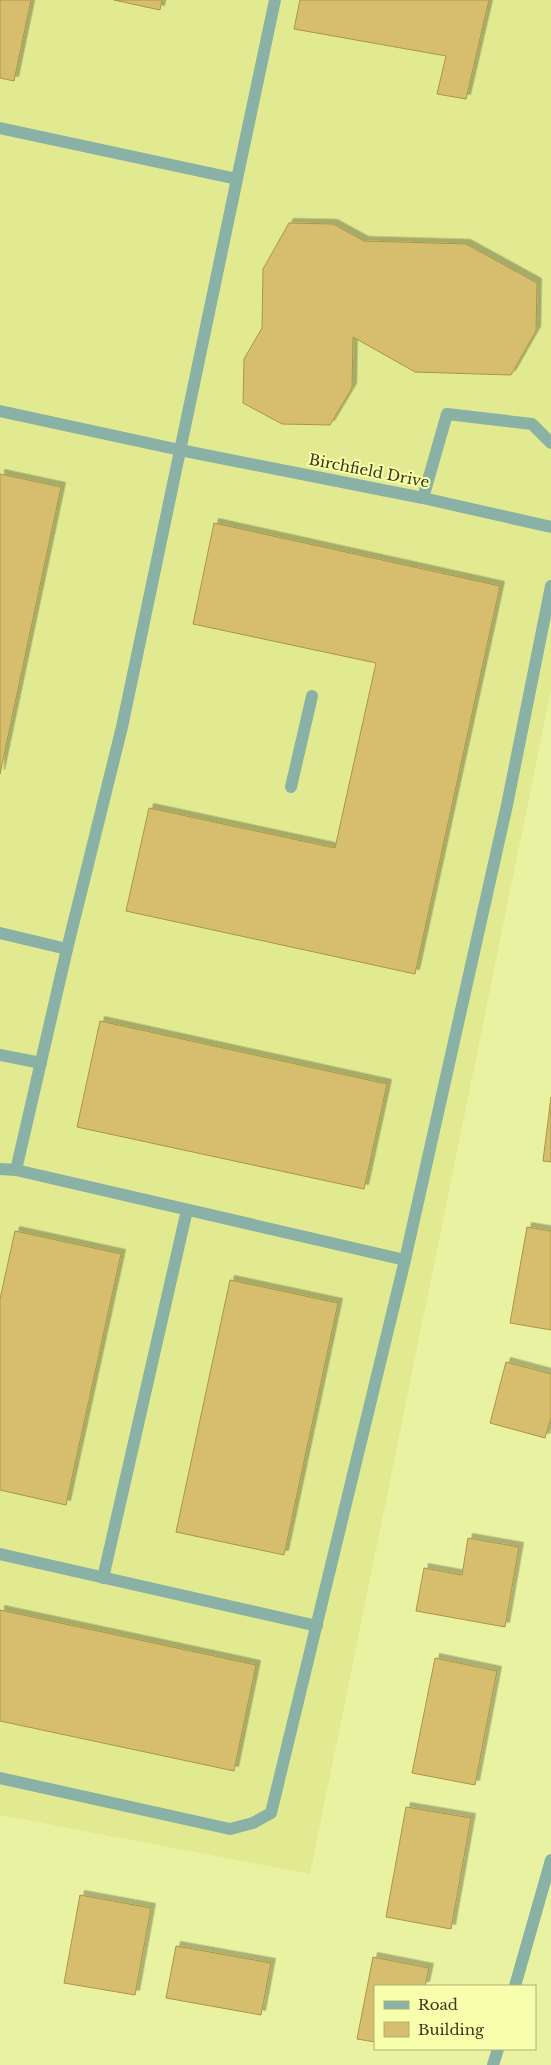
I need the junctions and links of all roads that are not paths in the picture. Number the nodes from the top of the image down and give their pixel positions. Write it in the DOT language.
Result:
graph roads {
  1 [pos="275,0"];
  2 [pos="0,128"];
  3 [pos="237,179"];
  4 [pos="0,411"];
  5 [pos="551,443"];
  6 [pos="180,450"];
  7 [pos="424,498"];
  8 [pos="551,527"];
  9 [pos="551,586"];
  10 [pos="312,696"];
  11 [pos="291,788"];
  12 [pos="0,933"];
  13 [pos="67,949"];
  14 [pos="0,1054"];
  15 [pos="41,1063"];
  16 [pos="0,1169"];
  17 [pos="16,1170"];
  18 [pos="188,1210"];
  19 [pos="405,1260"];
  20 [pos="0,1554"];
  21 [pos="103,1578"];
  22 [pos="317,1626"];
  23 [pos="0,1778"];
  24 [pos="551,1860"];
  25 [pos="515,1985"];
  26 [pos="498,2050"];
  27 [pos="493,2065"];
  1 -- 3 [label="street"];
  2 -- 3 [label="street"];
  3 -- 6 [label="street"];
  4 -- 6 [label="street, Birchfield Drive"];
  5 -- 7 [label="street"];
  6 -- 7 [label="street, Birchfield Drive"];
  6 -- 13 [label="street"];
  7 -- 8 [label="street, Birchfield Drive"];
  9 -- 19 [label="street"];
  10 -- 11 [label="street"];
  12 -- 13 [label="street"];
  13 -- 15 [label="street"];
  14 -- 15 [label="street"];
  15 -- 17 [label="street"];
  16 -- 17 [label="street"];
  17 -- 18 [label="street"];
  18 -- 19 [label="street"];
  18 -- 21 [label="street"];
  19 -- 22 [label="street"];
  20 -- 21 [label="street"];
  21 -- 22 [label="street"];
  22 -- 23 [label="street"];
  24 -- 25 [label="street"];
  26 -- 27 [label="street"];
}
